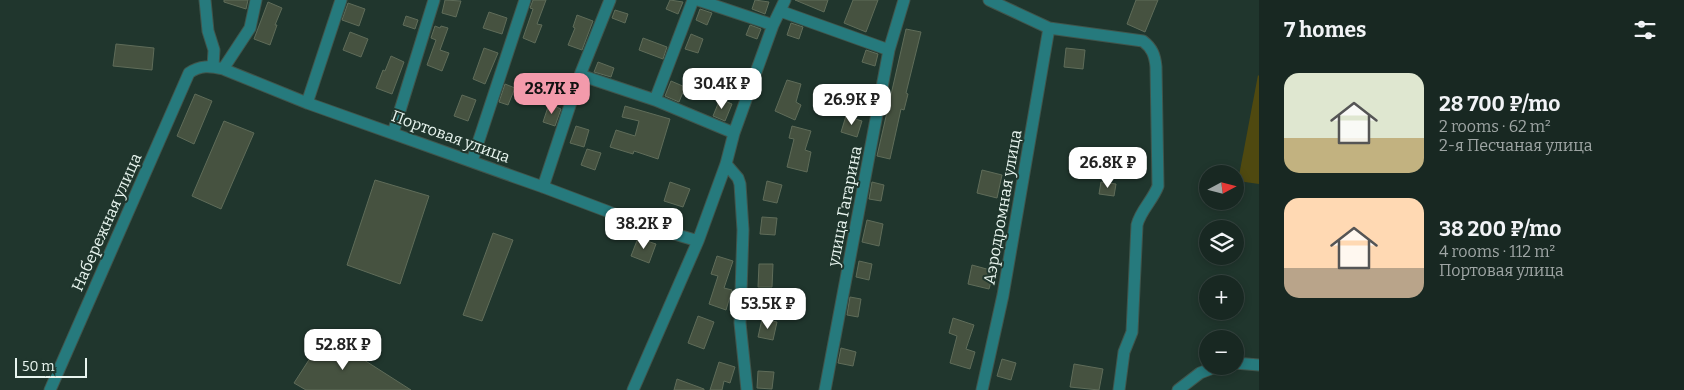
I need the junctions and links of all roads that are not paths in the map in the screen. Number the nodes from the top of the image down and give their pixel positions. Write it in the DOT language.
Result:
graph roads {
  1 [pos="205,0"];
  2 [pos="256,0"];
  3 [pos="341,0"];
  4 [pos="434,0"];
  5 [pos="526,0"];
  6 [pos="610,0"];
  7 [pos="693,0"];
  8 [pos="698,0"];
  9 [pos="904,0"];
  10 [pos="990,0"];
  11 [pos="783,6"];
  12 [pos="773,25"];
  13 [pos="1049,28"];
  14 [pos="889,50"];
  15 [pos="218,68"];
  16 [pos="194,69"];
  17 [pos="580,75"];
  18 [pos="655,100"];
  19 [pos="307,103"];
  20 [pos="393,133"];
  21 [pos="734,133"];
  22 [pos="472,161"];
  23 [pos="726,164"];
  24 [pos="544,187"];
  25 [pos="698,241"];
  26 [pos="1244,364"];
  27 [pos="1259,365"];
  28 [pos="1199,374"];
  29 [pos="50,390"];
  30 [pos="634,390"];
  31 [pos="747,390"];
  32 [pos="825,390"];
  33 [pos="982,390"];
  34 [pos="1119,390"];
  35 [pos="1178,390"];
  1 -- 15 [label="street"];
  2 -- 15 [label="street"];
  3 -- 19 [label="street"];
  4 -- 20 [label="street"];
  5 -- 22 [label="street"];
  6 -- 17 [label="street"];
  7 -- 18 [label="street"];
  8 -- 12 [label="street"];
  9 -- 14 [label="street, улица Гагарина"];
  10 -- 13 [label="street"];
  11 -- 12 [label="street"];
  11 -- 14 [label="street"];
  12 -- 21 [label="street"];
  13 -- 33 [label="street, Аэродромная улица"];
  13 -- 34 [label="street"];
  14 -- 32 [label="street, улица Гагарина"];
  15 -- 16 [label="street, Портовая улица"];
  15 -- 19 [label="street, Портовая улица"];
  16 -- 29 [label="street, Набережная улица"];
  17 -- 18 [label="street"];
  17 -- 24 [label="street"];
  18 -- 21 [label="street"];
  19 -- 20 [label="street, Портовая улица"];
  20 -- 22 [label="street, Портовая улица"];
  21 -- 23 [label="street"];
  22 -- 24 [label="street, Портовая улица"];
  23 -- 25 [label="street"];
  23 -- 31 [label="street"];
  24 -- 25 [label="street, Портовая улица"];
  25 -- 30 [label="street"];
  26 -- 27 [label="street"];
  28 -- 35 [label="street"];
}
